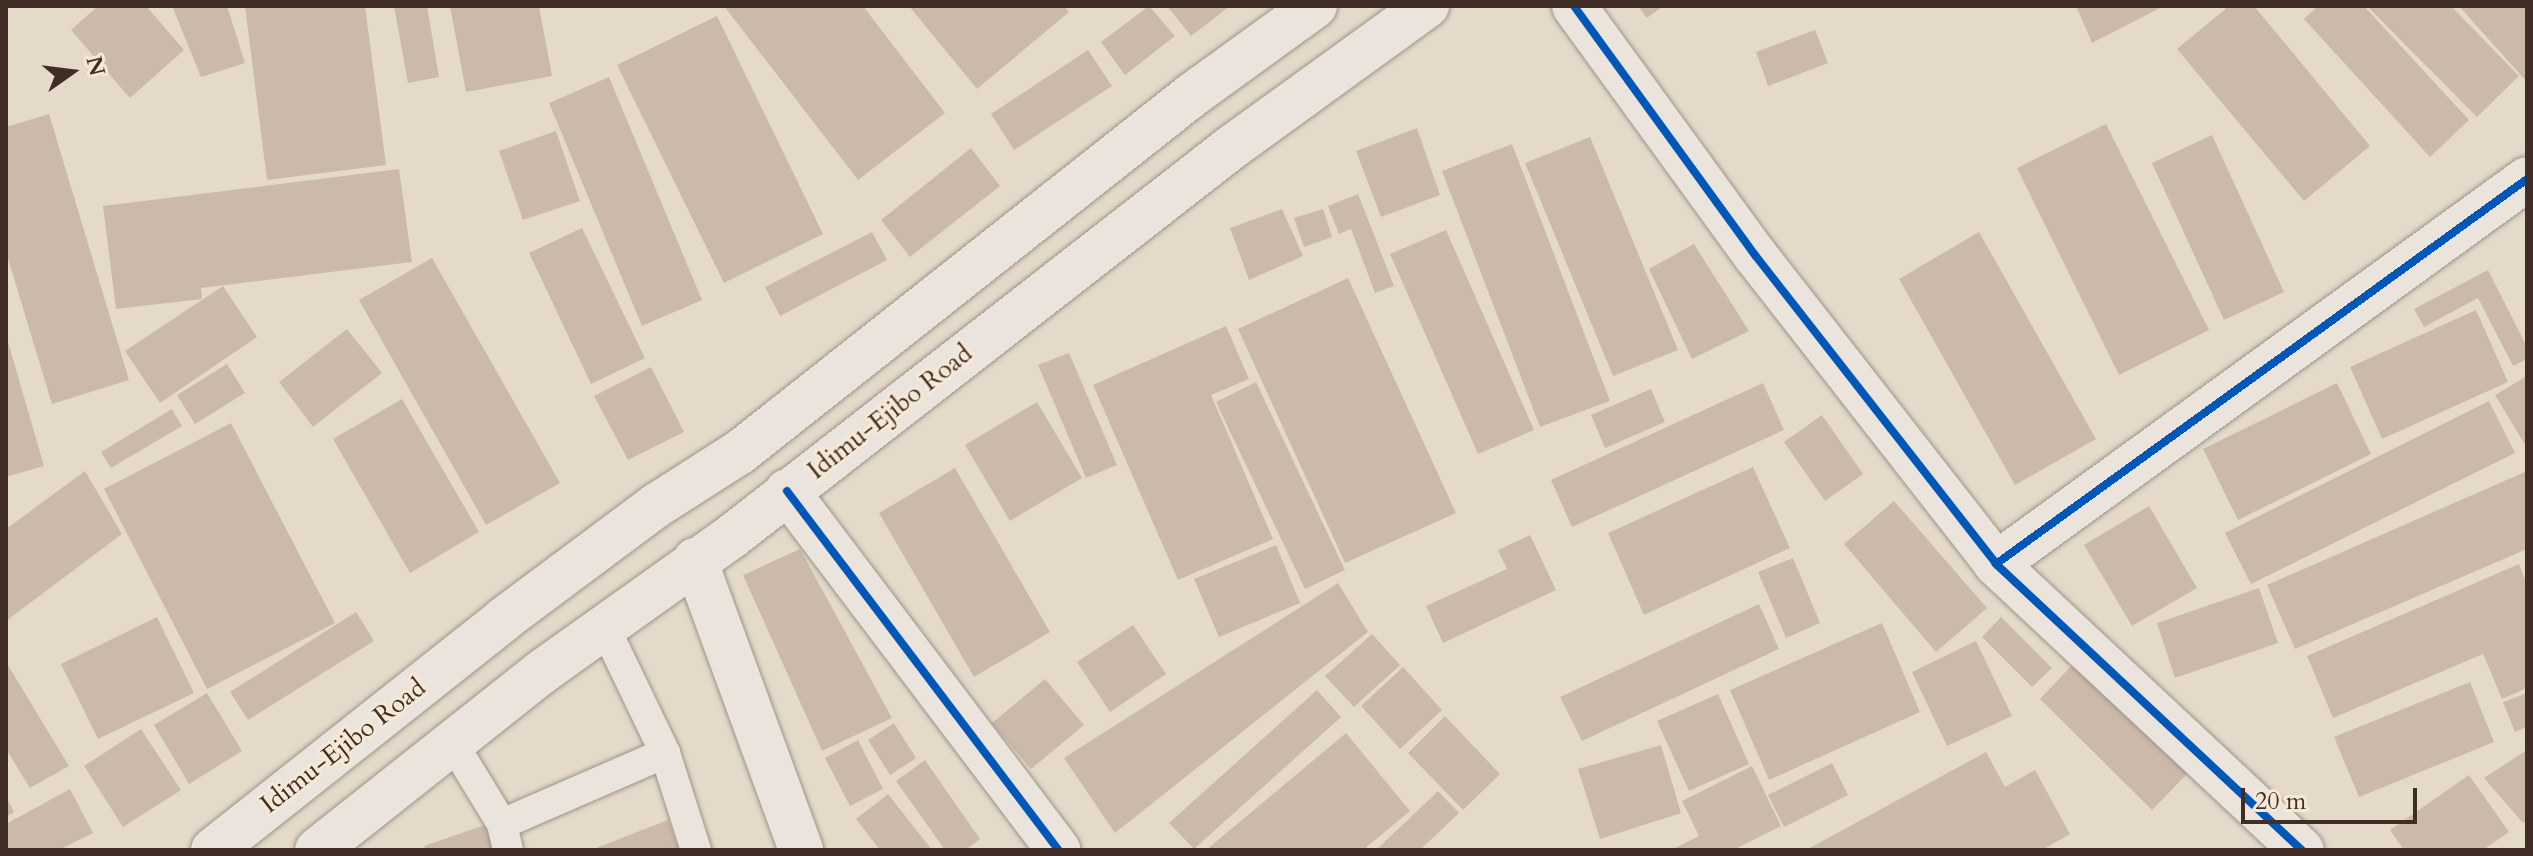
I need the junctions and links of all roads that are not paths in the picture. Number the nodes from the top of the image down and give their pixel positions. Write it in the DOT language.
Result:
graph roads {
  1 [pos="1315,6"];
  2 [pos="1427,6"];
  3 [pos="1574,6"];
  4 [pos="2527,179"];
  5 [pos="787,491"];
  6 [pos="695,560"];
  7 [pos="1996,564"];
  8 [pos="504,619"];
  9 [pos="604,626"];
  10 [pos="543,671"];
  11 [pos="452,742"];
  12 [pos="665,753"];
  13 [pos="505,837"];
  14 [pos="213,850"];
  15 [pos="317,850"];
  16 [pos="696,850"];
  17 [pos="801,850"];
  18 [pos="1059,850"];
  19 [pos="2302,850"];
  1 -- 8 [label="main road, Idimu-Ejibo Road"];
  2 -- 5 [label="main road, Idimu-Ejibo Road"];
  3 -- 7 [label="main road"];
  4 -- 7 [label="main road"];
  5 -- 6 [label="main road, Idimu-Ejibo Road"];
  5 -- 18 [label="main road"];
  6 -- 9 [label="main road, Idimu-Ejibo Road"];
  6 -- 17 [label="main road"];
  7 -- 19 [label="main road"];
  8 -- 10 [label="main road"];
  8 -- 14 [label="main road, Idimu-Ejibo Road"];
  9 -- 10 [label="main road, Idimu-Ejibo Road"];
  9 -- 12 [label="lane"];
  10 -- 11 [label="main road, Idimu-Ejibo Road"];
  11 -- 13 [label="lane"];
  11 -- 15 [label="main road, Idimu-Ejibo Road"];
  12 -- 13 [label="lane"];
  12 -- 16 [label="lane"];
}
